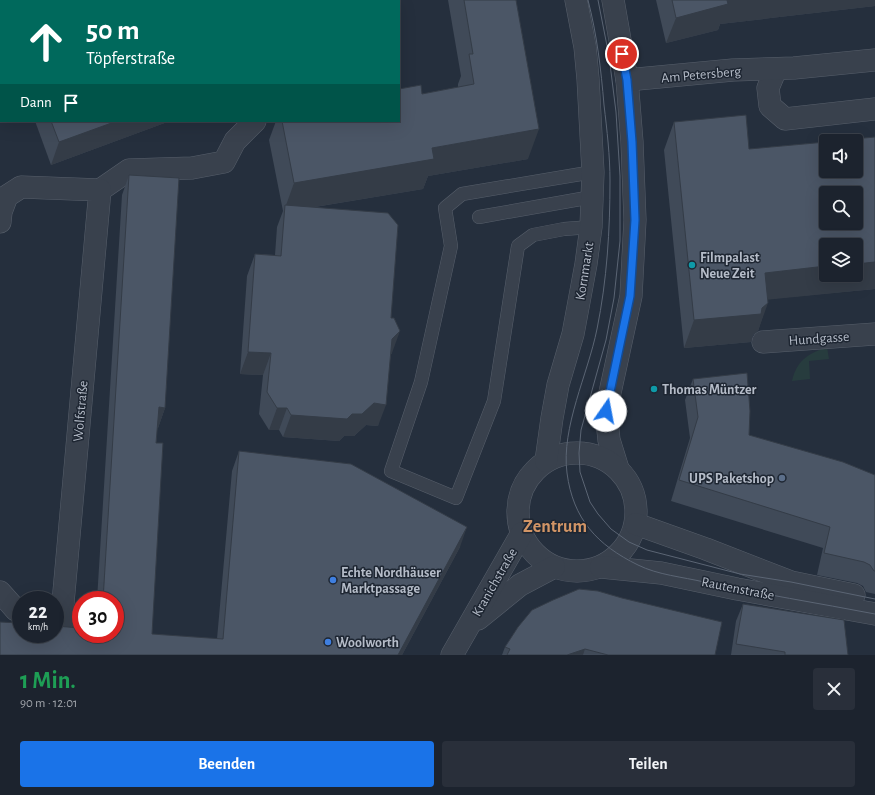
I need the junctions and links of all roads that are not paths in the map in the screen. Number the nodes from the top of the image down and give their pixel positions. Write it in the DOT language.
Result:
graph roads {
  1 [pos="576,0"];
  2 [pos="613,0"];
  3 [pos="875,60"];
  4 [pos="776,69"];
  5 [pos="627,80"];
  6 [pos="875,109"];
  7 [pos="254,122"];
  8 [pos="593,172"];
  9 [pos="100,190"];
  10 [pos="592,197"];
  11 [pos="2,204"];
  12 [pos="479,217"];
  13 [pos="590,227"];
  14 [pos="875,334"];
  15 [pos="763,342"];
  16 [pos="546,461"];
  17 [pos="618,469"];
  18 [pos="636,524"];
  19 [pos="522,533"];
  20 [pos="554,567"];
  21 [pos="601,567"];
  22 [pos="0,592"];
  23 [pos="64,592"];
  24 [pos="875,599"];
  25 [pos="12,606"];
  26 [pos="875,614"];
  27 [pos="465,630"];
  28 [pos="452,655"];
  1 -- 8 [label="street, Kornmarkt"];
  2 -- 5 [label="street"];
  3 -- 4 [label="street, Am Petersberg"];
  4 -- 5 [label="street, Am Petersberg"];
  4 -- 6 [label="street"];
  5 -- 17 [label="street"];
  7 -- 9 [label="street"];
  8 -- 10 [label="street, Kornmarkt"];
  8 -- 13 [label="lane"];
  9 -- 11 [label="street"];
  9 -- 23 [label="street, Wolfstraße"];
  10 -- 12 [label="lane"];
  10 -- 13 [label="street, Kornmarkt"];
  13 -- 16 [label="street, Kornmarkt"];
  14 -- 15 [label="street, Hundgasse"];
  16 -- 17 [label="street"];
  16 -- 19 [label="street"];
  17 -- 18 [label="street"];
  18 -- 21 [label="street"];
  18 -- 24 [label="street, Rautenstraße"];
  19 -- 20 [label="street"];
  19 -- 27 [label="street, Kranichstraße"];
  20 -- 21 [label="street"];
  20 -- 27 [label="street, Kranichstraße"];
  21 -- 26 [label="street, Rautenstraße"];
  22 -- 25 [label="street"];
  27 -- 28 [label="street, Kranichstraße"];
}
